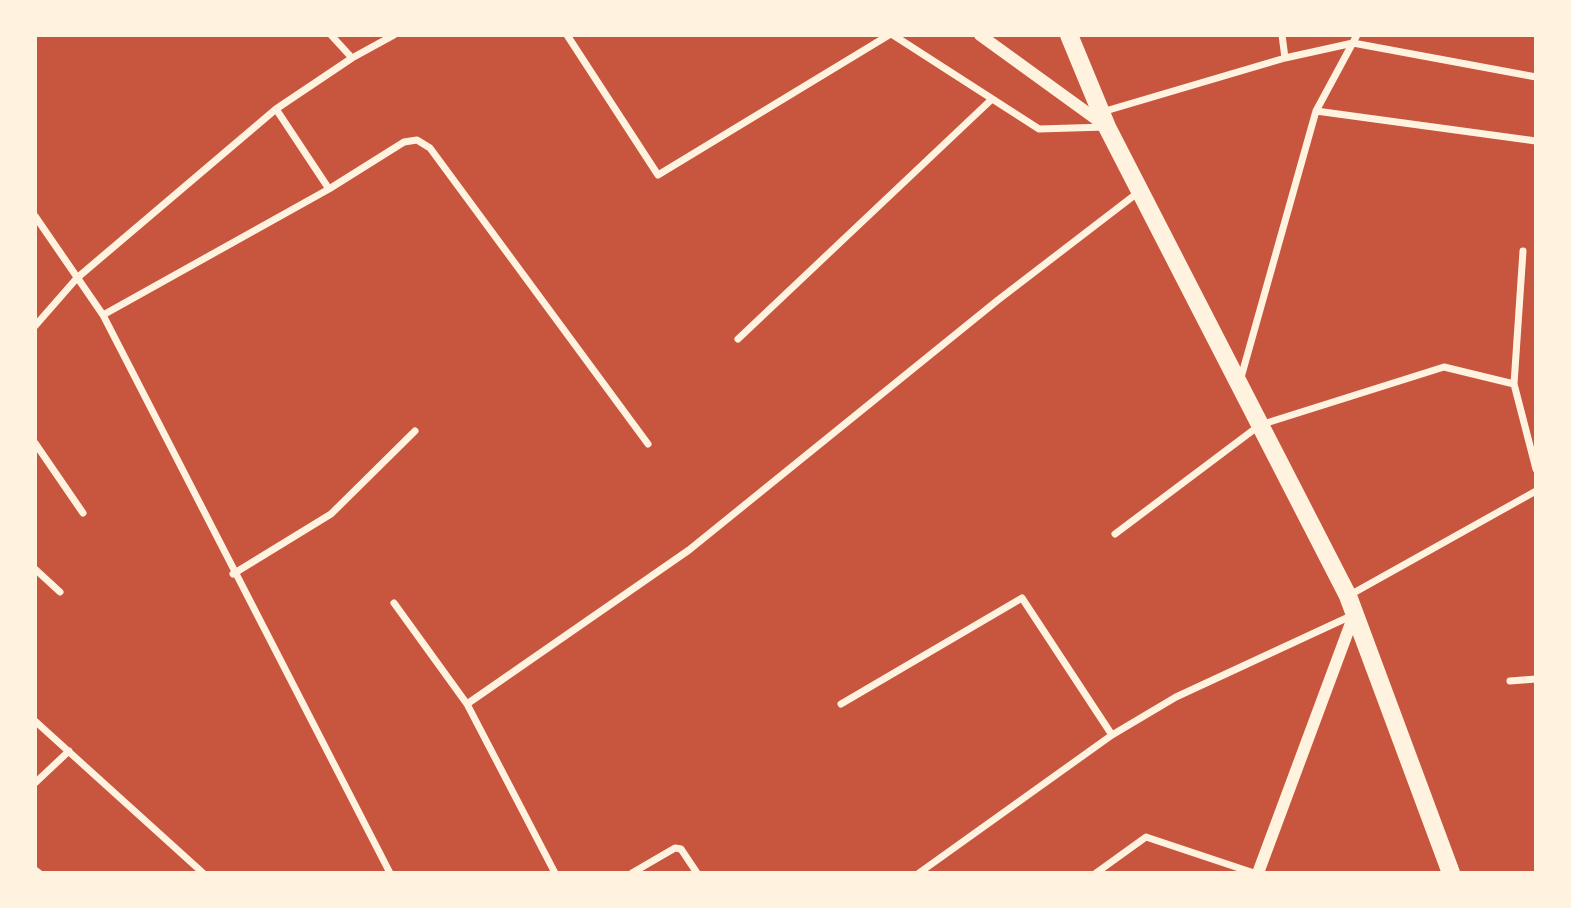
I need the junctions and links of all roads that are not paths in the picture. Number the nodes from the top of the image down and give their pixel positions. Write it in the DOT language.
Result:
graph roads {
  1 [pos="331,35"];
  2 [pos="394,35"];
  3 [pos="567,35"];
  4 [pos="891,35"];
  5 [pos="980,35"];
  6 [pos="1069,35"];
  7 [pos="1282,35"];
  8 [pos="1355,39"];
  9 [pos="352,58"];
  10 [pos="1285,58"];
  11 [pos="1536,77"];
  12 [pos="992,99"];
  13 [pos="275,109"];
  14 [pos="1316,111"];
  15 [pos="1104,119"];
  16 [pos="1536,141"];
  17 [pos="329,189"];
  18 [pos="1140,191"];
  19 [pos="35,216"];
  20 [pos="1523,251"];
  21 [pos="76,278"];
  22 [pos="103,315"];
  23 [pos="35,326"];
  24 [pos="738,338"];
  25 [pos="1514,384"];
  26 [pos="1239,385"];
  27 [pos="1259,425"];
  28 [pos="415,430"];
  29 [pos="35,443"];
  30 [pos="648,444"];
  31 [pos="1536,469"];
  32 [pos="1536,491"];
  33 [pos="83,513"];
  34 [pos="1115,534"];
  35 [pos="35,569"];
  36 [pos="233,574"];
  37 [pos="60,592"];
  38 [pos="1348,596"];
  39 [pos="394,603"];
  40 [pos="1354,615"];
  41 [pos="1536,680"];
  42 [pos="1510,681"];
  43 [pos="467,704"];
  44 [pos="841,704"];
  45 [pos="35,721"];
  46 [pos="1112,735"];
  47 [pos="69,751"];
  48 [pos="35,783"];
  49 [pos="203,873"];
  50 [pos="390,873"];
  51 [pos="555,873"];
  52 [pos="632,873"];
  53 [pos="697,873"];
  54 [pos="919,873"];
  55 [pos="1097,873"];
  56 [pos="1256,873"];
  57 [pos="1451,873"];
  1 -- 9 [label="street"];
  2 -- 9 [label="street"];
  3 -- 4 [label="street"];
  4 -- 12 [label="street"];
  5 -- 15 [label="street"];
  6 -- 15 [label="main road"];
  7 -- 10 [label="street"];
  8 -- 10 [label="street"];
  8 -- 11 [label="street"];
  8 -- 14 [label="street"];
  9 -- 13 [label="street"];
  10 -- 15 [label="street"];
  12 -- 15 [label="street"];
  12 -- 24 [label="street"];
  13 -- 17 [label="street"];
  13 -- 21 [label="street"];
  14 -- 16 [label="street"];
  14 -- 26 [label="street"];
  15 -- 18 [label="main road"];
  17 -- 22 [label="street"];
  17 -- 30 [label="street"];
  18 -- 26 [label="main road"];
  18 -- 43 [label="street"];
  19 -- 21 [label="street"];
  20 -- 25 [label="street"];
  21 -- 22 [label="street"];
  21 -- 23 [label="street"];
  22 -- 36 [label="street"];
  25 -- 27 [label="street"];
  25 -- 31 [label="street"];
  26 -- 27 [label="main road"];
  27 -- 34 [label="street"];
  27 -- 38 [label="main road"];
  28 -- 36 [label="street"];
  29 -- 33 [label="street"];
  32 -- 38 [label="street"];
  35 -- 37 [label="street"];
  36 -- 50 [label="street"];
  38 -- 40 [label="main road"];
  39 -- 43 [label="street"];
  40 -- 46 [label="street"];
  40 -- 56 [label="street"];
  40 -- 57 [label="main road"];
  41 -- 42 [label="street"];
  43 -- 51 [label="street"];
  44 -- 46 [label="street"];
  45 -- 47 [label="street"];
  46 -- 54 [label="street"];
  47 -- 48 [label="street"];
  47 -- 49 [label="street"];
  52 -- 53 [label="street"];
  55 -- 56 [label="street"];
}
